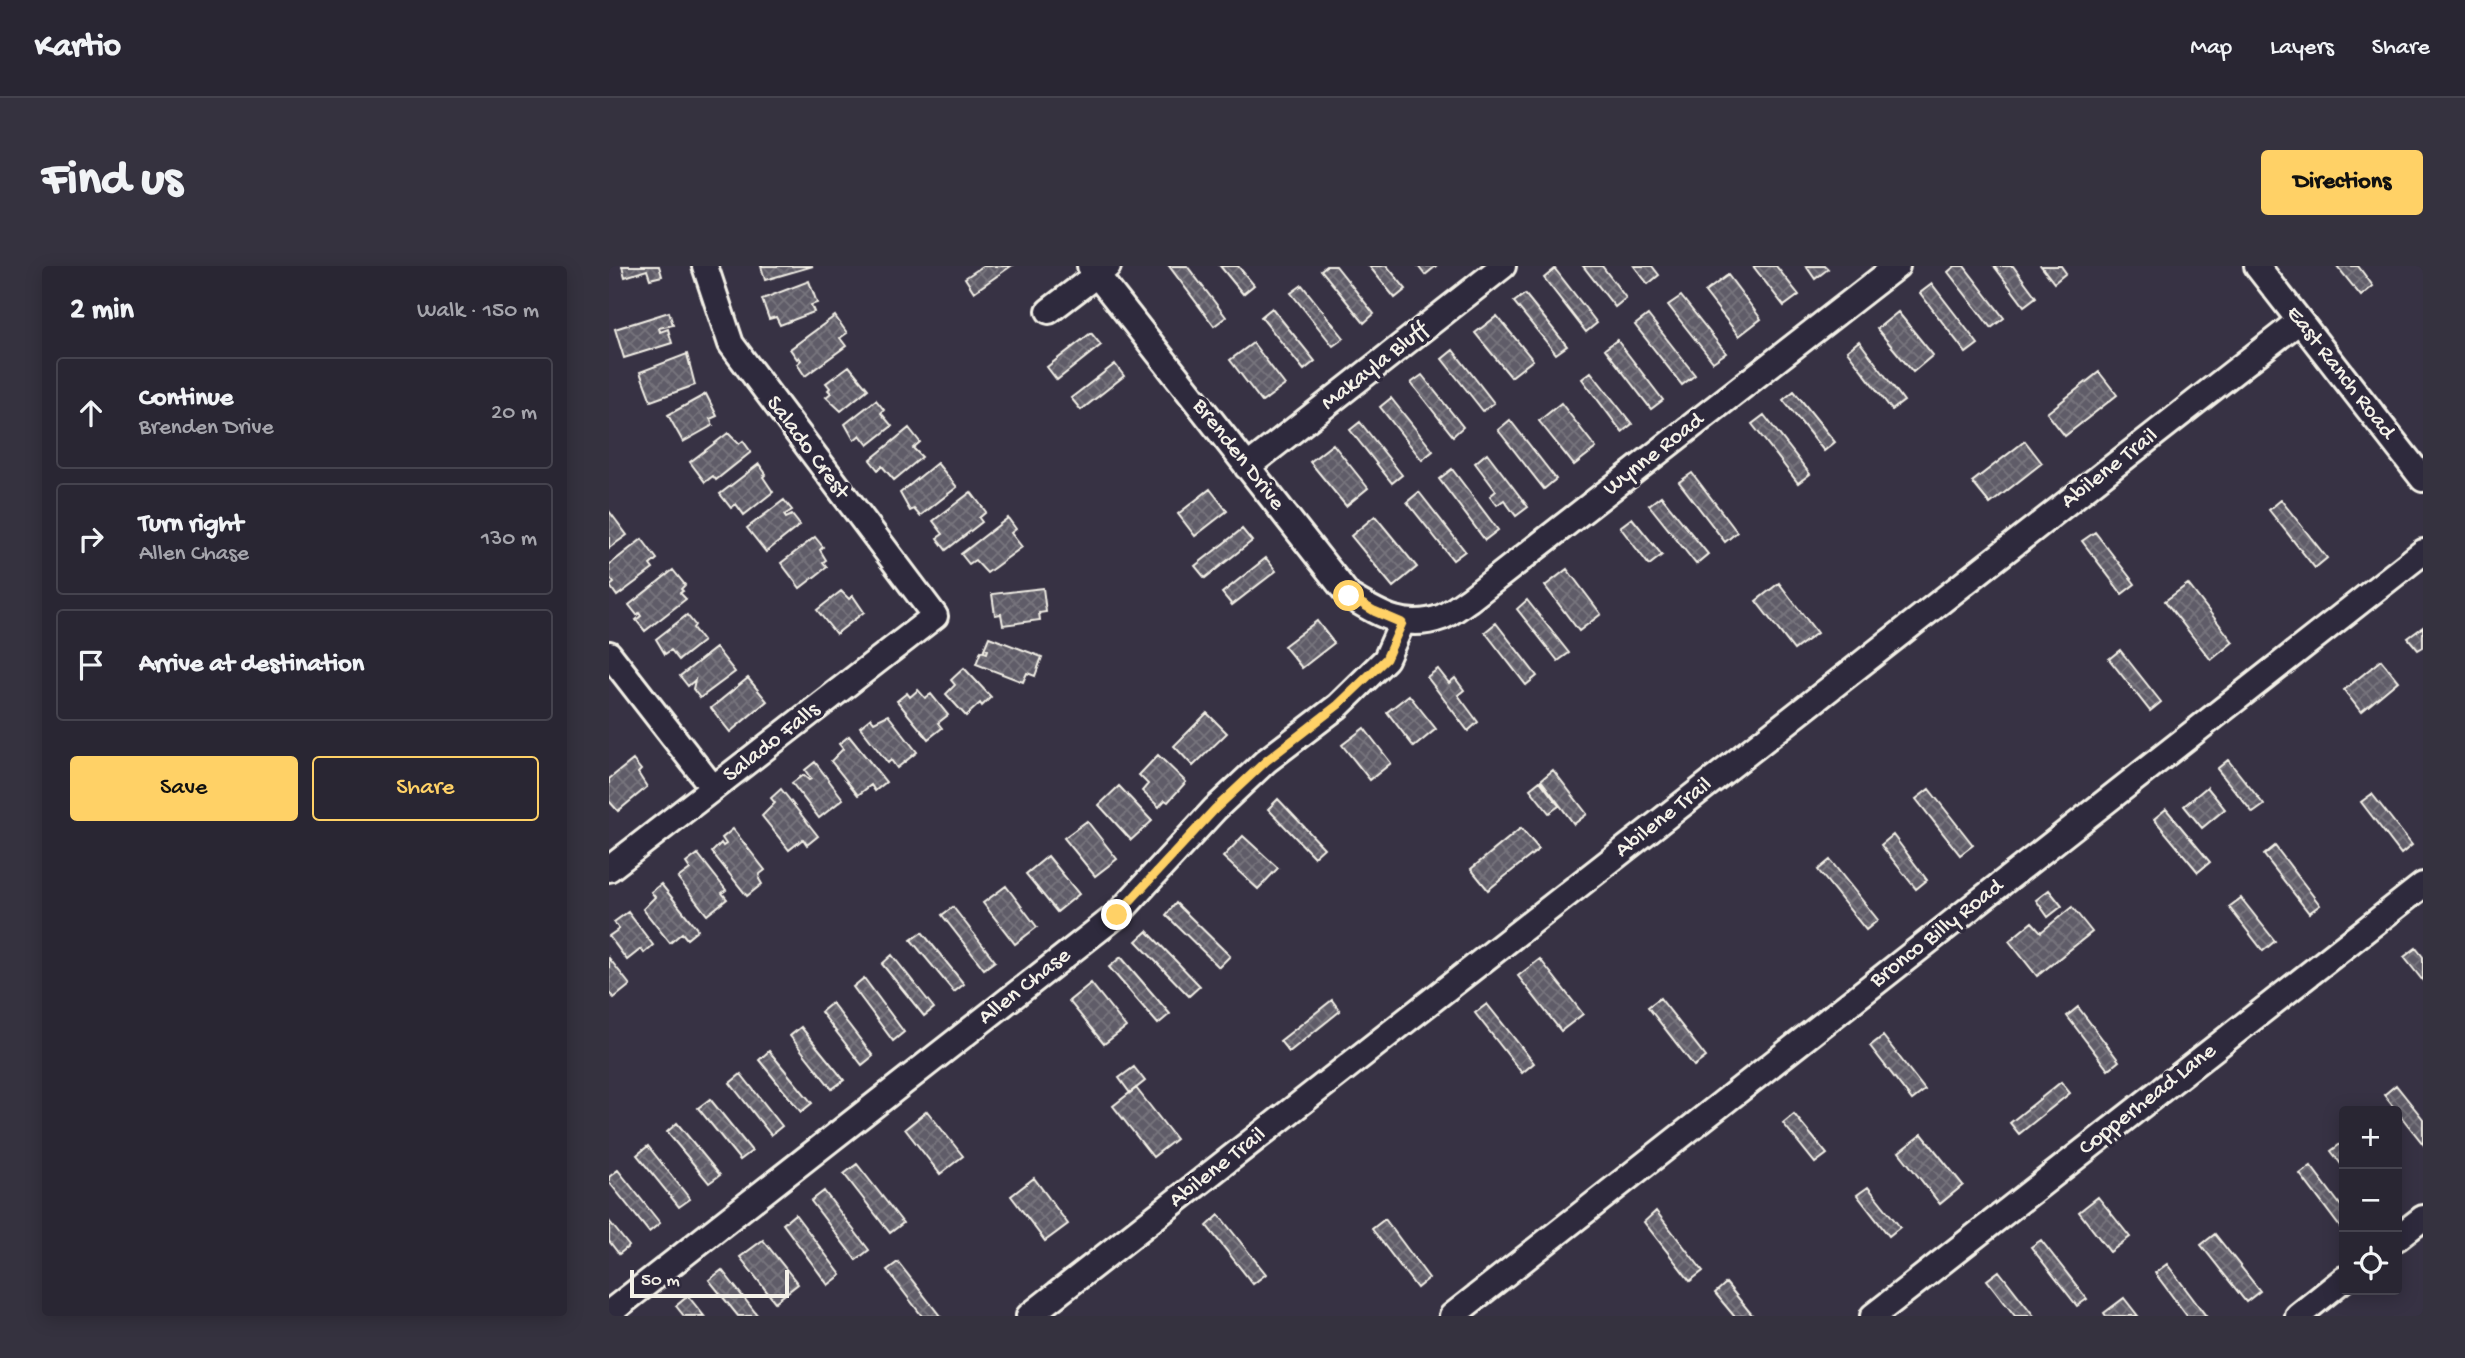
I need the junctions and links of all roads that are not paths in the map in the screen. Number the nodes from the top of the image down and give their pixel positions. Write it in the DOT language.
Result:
graph roads {
  1 [pos="705,266"];
  2 [pos="1503,266"];
  3 [pos="1897,266"];
  4 [pos="2257,266"];
  5 [pos="1098,269"];
  6 [pos="1049,311"];
  7 [pos="2299,321"];
  8 [pos="1247,467"];
  9 [pos="2423,479"];
  10 [pos="2423,552"];
  11 [pos="935,616"];
  12 [pos="1402,623"];
  13 [pos="609,654"];
  14 [pos="713,788"];
  15 [pos="609,869"];
  16 [pos="2423,885"];
  17 [pos="2423,1217"];
  18 [pos="2402,1234"];
  19 [pos="2339,1283"];
  20 [pos="609,1313"];
  21 [pos="1029,1316"];
  22 [pos="1452,1316"];
  23 [pos="1873,1316"];
  24 [pos="2298,1316"];
  1 -- 11 [label="street, Salado Crest"];
  2 -- 8 [label="street, Makayla Bluff"];
  3 -- 12 [label="street, Wynne Road"];
  4 -- 7 [label="street, East Ranch Road"];
  5 -- 6 [label="street"];
  5 -- 8 [label="street, Brenden Drive"];
  7 -- 9 [label="street, East Ranch Road"];
  7 -- 21 [label="street, Abilene Trail"];
  8 -- 12 [label="street, Brenden Drive"];
  10 -- 22 [label="street, Bronco Billy Road"];
  11 -- 14 [label="street, Salado Falls"];
  12 -- 20 [label="street, Allen Chase"];
  13 -- 14 [label="street"];
  14 -- 15 [label="street, Salado Falls"];
  16 -- 23 [label="street, Copperhead Lane"];
  17 -- 18 [label="street"];
  19 -- 24 [label="street"];
}
